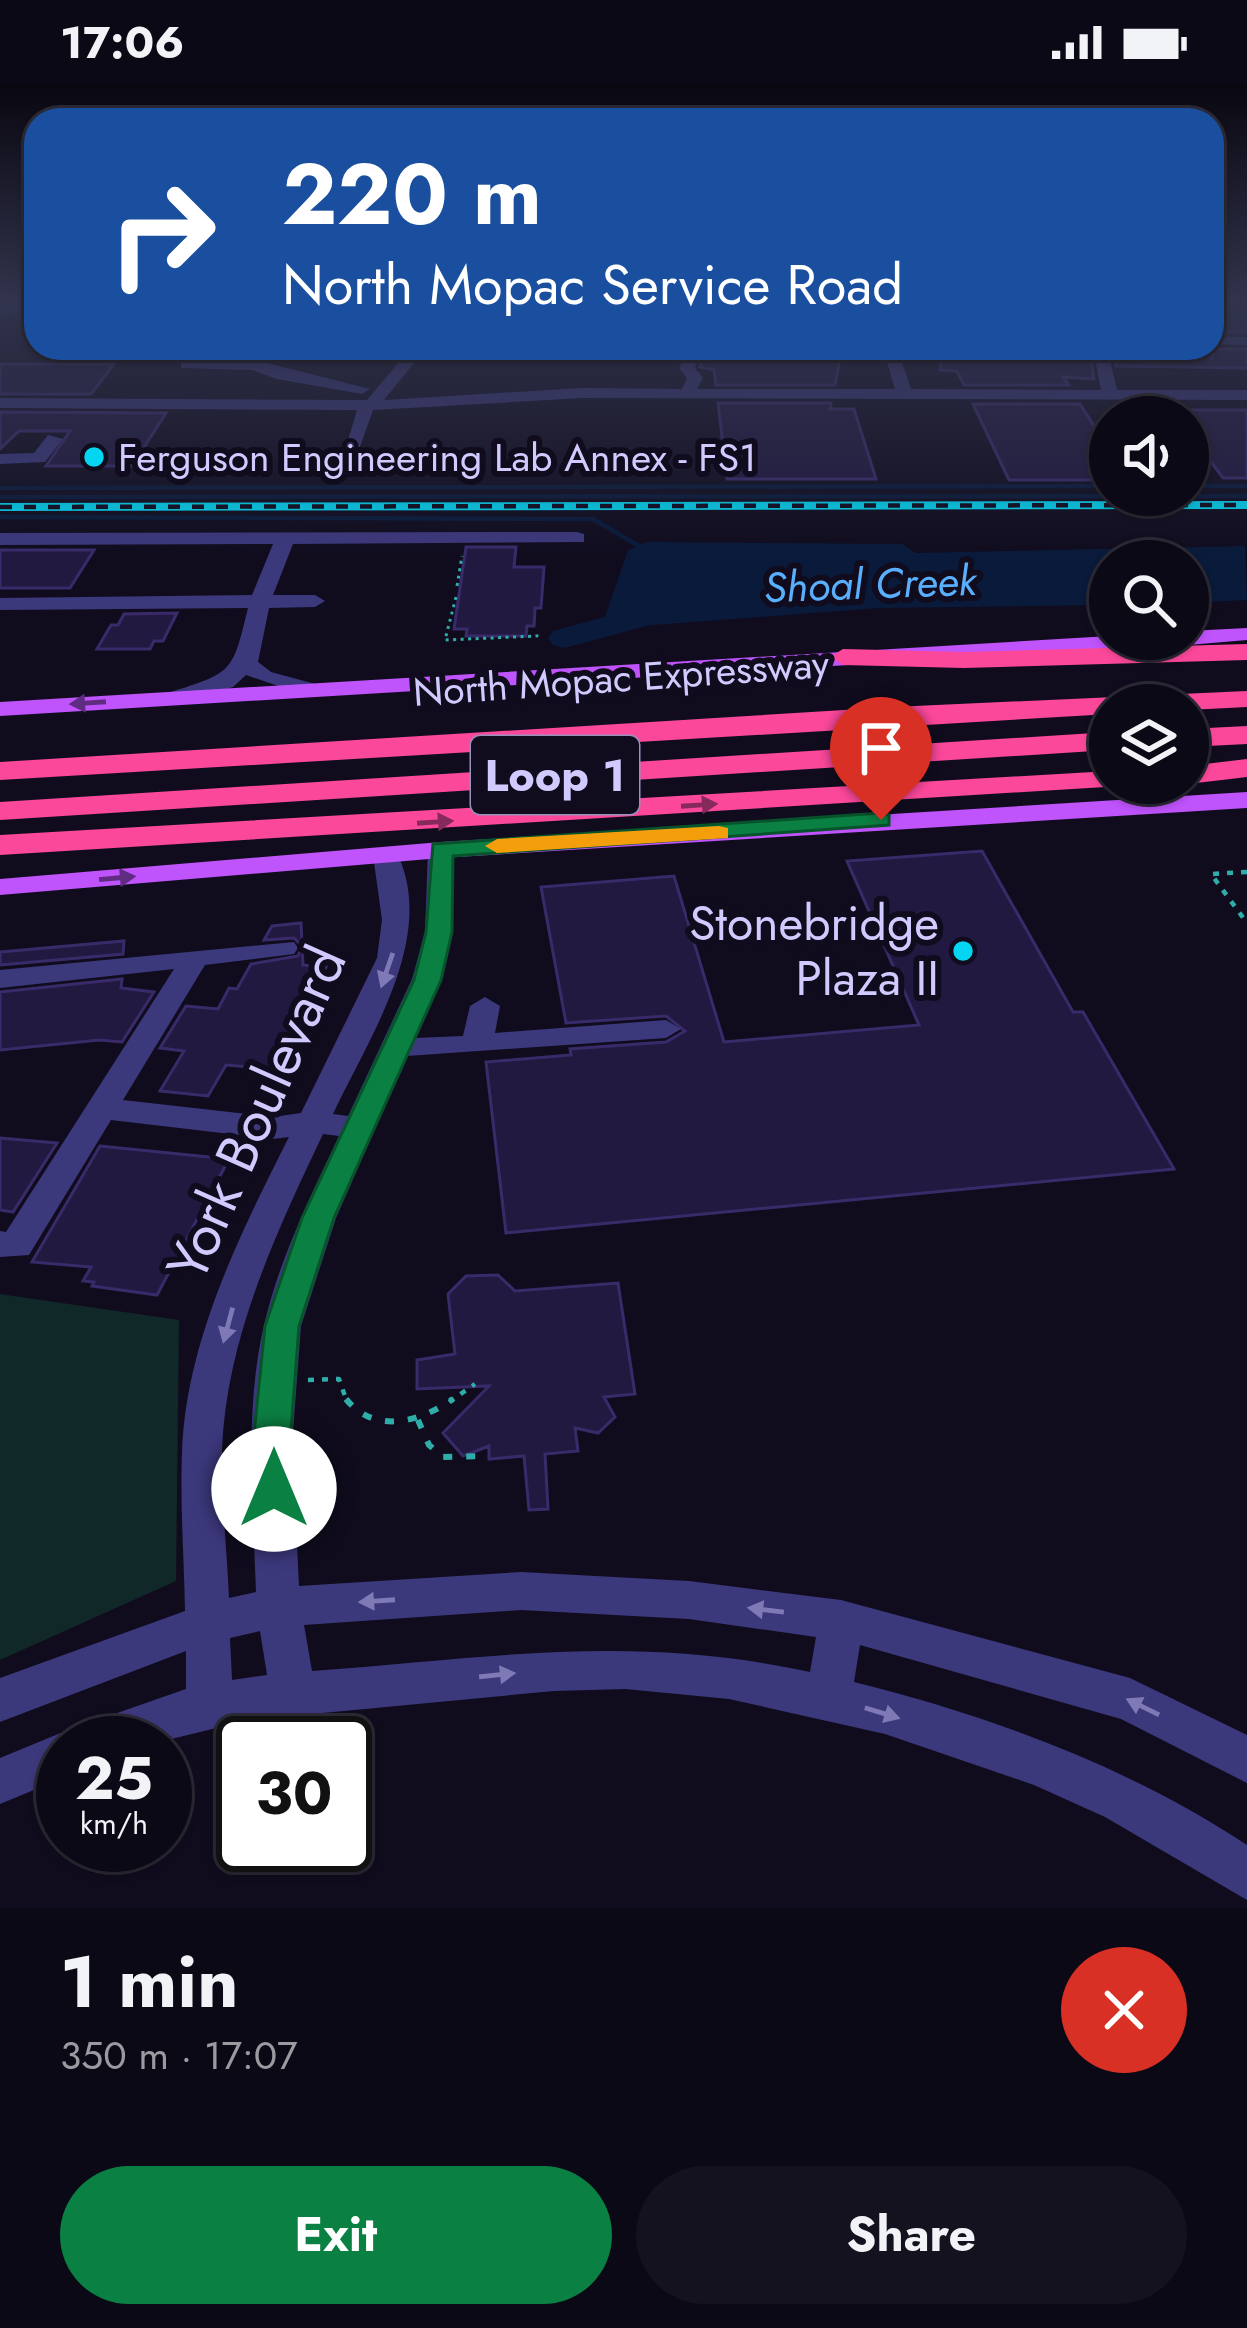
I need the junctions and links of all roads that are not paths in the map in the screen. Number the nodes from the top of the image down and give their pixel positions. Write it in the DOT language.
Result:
graph roads {
  1 [pos="322,386"];
  2 [pos="386,386"];
  3 [pos="902,386"];
  4 [pos="1108,386"];
  5 [pos="1157,386"];
  6 [pos="1222,386"];
  7 [pos="691,387"];
  8 [pos="1110,394"];
  9 [pos="905,395"];
  10 [pos="1162,395"];
  11 [pos="1222,395"];
  12 [pos="1247,395"];
  13 [pos="374,400"];
  14 [pos="0,403"];
  15 [pos="54,439"];
  16 [pos="470,458"];
  17 [pos="0,460"];
  18 [pos="0,538"];
  19 [pos="285,538"];
  20 [pos="577,538"];
  21 [pos="260,601"];
  22 [pos="315,601"];
  23 [pos="0,604"];
  24 [pos="1247,634"];
  25 [pos="1209,637"];
  26 [pos="1089,643"];
  27 [pos="1247,652"];
  28 [pos="843,657"];
  29 [pos="246,664"];
  30 [pos="1247,667"];
  31 [pos="1247,687"];
  32 [pos="311,690"];
  33 [pos="176,698"];
  34 [pos="927,698"];
  35 [pos="1247,699"];
  36 [pos="0,709"];
  37 [pos="1247,725"];
  38 [pos="1209,726"];
  39 [pos="1089,731"];
  40 [pos="1247,735"];
  41 [pos="1209,737"];
  42 [pos="1089,742"];
  43 [pos="0,757"];
  44 [pos="0,771"];
  45 [pos="1247,772"];
  46 [pos="1209,775"];
  47 [pos="1089,781"];
  48 [pos="1089,787"];
  49 [pos="0,799"];
  50 [pos="1247,800"];
  51 [pos="0,811"];
  52 [pos="881,820"];
  53 [pos="379,840"];
  54 [pos="0,845"];
  55 [pos="441,850"];
  56 [pos="0,862"];
  57 [pos="0,887"];
  58 [pos="284,948"];
  59 [pos="195,958"];
  60 [pos="0,979"];
  61 [pos="485,1006"];
  62 [pos="666,1029"];
  63 [pos="397,1045"];
  64 [pos="477,1045"];
  65 [pos="101,1108"];
  66 [pos="312,1122"];
  67 [pos="358,1129"];
  68 [pos="0,1244"];
  69 [pos="278,1607"];
  70 [pos="842,1620"];
  71 [pos="204,1624"];
  72 [pos="294,1696"];
  73 [pos="829,1697"];
  74 [pos="0,1700"];
  75 [pos="210,1706"];
  76 [pos="179,1716"];
  77 [pos="1247,1760"];
  78 [pos="36,1766"];
  79 [pos="0,1780"];
  80 [pos="1247,1875"];
  1 -- 13 [label="street"];
  2 -- 13 [label="street"];
  3 -- 9 [label="street"];
  4 -- 8 [label="street"];
  5 -- 10 [label="street"];
  6 -- 11 [label="street"];
  7 -- 9 [label="street"];
  7 -- 13 [label="street"];
  8 -- 9 [label="street"];
  8 -- 10 [label="street"];
  10 -- 11 [label="street"];
  11 -- 12 [label="street"];
  13 -- 14 [label="street"];
  13 -- 16 [label="street"];
  15 -- 17 [label="street"];
  18 -- 19 [label="street"];
  19 -- 20 [label="street"];
  19 -- 21 [label="street"];
  21 -- 22 [label="street"];
  21 -- 23 [label="street"];
  21 -- 29 [label="street"];
  24 -- 25 [label="main road"];
  26 -- 28 [label="main road"];
  27 -- 28 [label="highway"];
  28 -- 32 [label="main road"];
  29 -- 32 [label="street"];
  29 -- 33 [label="street"];
  30 -- 34 [label="highway"];
  31 -- 34 [label="highway, North Mopac Expressway / Loop 1"];
  32 -- 33 [label="main road"];
  33 -- 36 [label="main road, one-way"];
  34 -- 43 [label="highway, North Mopac Expressway / Loop 1"];
  35 -- 44 [label="highway"];
  37 -- 38 [label="highway"];
  39 -- 49 [label="highway"];
  40 -- 41 [label="highway"];
  42 -- 51 [label="highway, North Mopac Expressway / Loop 1"];
  45 -- 46 [label="highway"];
  53 -- 47 [label="highway, one-way"];
  48 -- 52 [label="highway"];
  50 -- 52 [label="main road"];
  52 -- 55 [label="main road"];
  53 -- 54 [label="highway"];
  53 -- 55 [label="main road"];
  53 -- 56 [label="highway"];
  57 -- 53 [label="main road, one-way"];
  53 -- 66 [label="street, York Boulevard, one-way"];
  55 -- 63 [label="street, York Boulevard"];
  58 -- 59 [label="street"];
  59 -- 60 [label="street"];
  59 -- 65 [label="street"];
  61 -- 64 [label="street"];
  62 -- 64 [label="street"];
  63 -- 64 [label="street"];
  63 -- 67 [label="street, York Boulevard"];
  65 -- 66 [label="street"];
  65 -- 68 [label="street"];
  66 -- 67 [label="street"];
  66 -- 71 [label="street, York Boulevard, one-way"];
  67 -- 69 [label="street, York Boulevard"];
  70 -- 69 [label="street, one-way"];
  69 -- 71 [label="street"];
  69 -- 72 [label="street, York Boulevard"];
  70 -- 73 [label="street"];
  77 -- 70 [label="street, one-way"];
  71 -- 74 [label="street"];
  71 -- 75 [label="street, York Boulevard"];
  72 -- 73 [label="street, one-way"];
  72 -- 75 [label="street"];
  73 -- 80 [label="street, one-way"];
  75 -- 76 [label="street"];
  78 -- 79 [label="street"];
}
